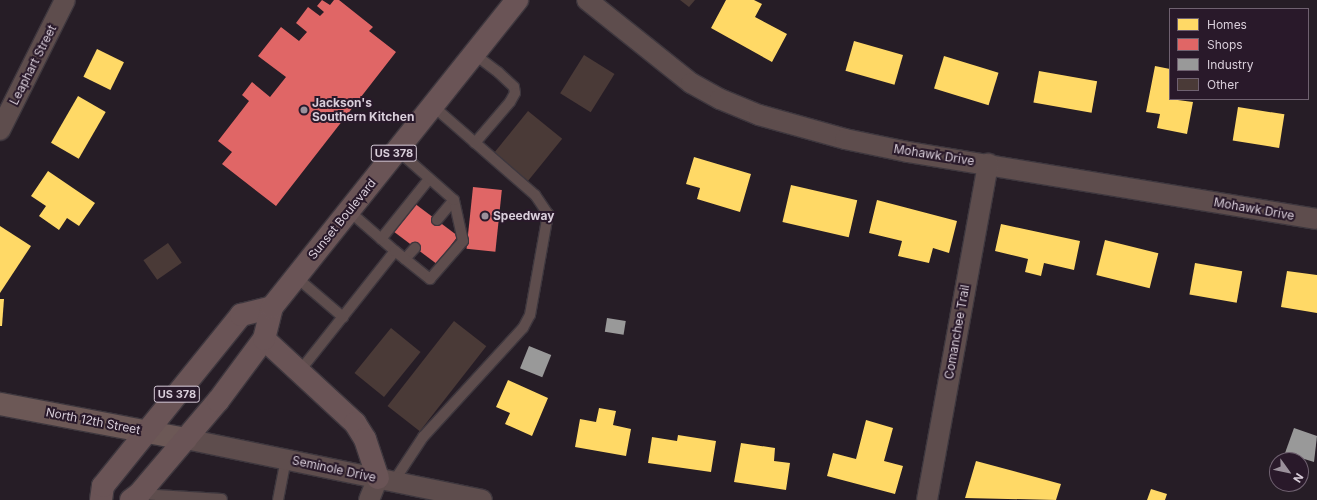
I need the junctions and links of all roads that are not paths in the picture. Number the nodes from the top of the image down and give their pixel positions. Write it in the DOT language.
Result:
graph roads {
  1 [pos="65,0"];
  2 [pos="517,0"];
  3 [pos="587,0"];
  4 [pos="474,54"];
  5 [pos="433,106"];
  6 [pos="0,130"];
  7 [pos="475,143"];
  8 [pos="397,150"];
  9 [pos="988,163"];
  10 [pos="429,179"];
  11 [pos="454,200"];
  12 [pos="349,211"];
  13 [pos="1317,219"];
  14 [pos="437,220"];
  15 [pos="381,239"];
  16 [pos="415,248"];
  17 [pos="395,251"];
  18 [pos="405,259"];
  19 [pos="296,277"];
  20 [pos="272,307"];
  21 [pos="343,317"];
  22 [pos="264,339"];
  23 [pos="300,372"];
  24 [pos="0,404"];
  25 [pos="147,431"];
  26 [pos="186,439"];
  27 [pos="286,459"];
  28 [pos="386,479"];
  29 [pos="135,497"];
  30 [pos="168,498"];
  31 [pos="102,500"];
  32 [pos="223,500"];
  33 [pos="278,500"];
  34 [pos="368,500"];
  35 [pos="482,500"];
  36 [pos="927,500"];
  1 -- 6 [label="street, Leaphart Street"];
  2 -- 4 [label="main road, Sunset Boulevard / US 378"];
  3 -- 9 [label="street, Mohawk Drive"];
  4 -- 5 [label="main road, Sunset Boulevard / US 378"];
  4 -- 7 [label="lane"];
  5 -- 7 [label="lane"];
  5 -- 8 [label="main road, Sunset Boulevard / US 378"];
  7 -- 28 [label="lane"];
  8 -- 10 [label="lane"];
  8 -- 12 [label="main road, Sunset Boulevard / US 378"];
  9 -- 13 [label="street, Mohawk Drive"];
  9 -- 36 [label="street, Comanchee Trail"];
  10 -- 11 [label="lane"];
  10 -- 15 [label="lane"];
  11 -- 14 [label="lane"];
  11 -- 18 [label="lane"];
  12 -- 15 [label="lane"];
  12 -- 19 [label="main road, Sunset Boulevard / US 378"];
  15 -- 17 [label="lane"];
  16 -- 18 [label="lane"];
  17 -- 18 [label="lane"];
  17 -- 21 [label="lane"];
  19 -- 20 [label="main road, Sunset Boulevard / US 378"];
  19 -- 21 [label="lane"];
  20 -- 22 [label="main road, Sunset Boulevard / US 378"];
  20 -- 25 [label="main road, US 378"];
  21 -- 23 [label="lane"];
  22 -- 23 [label="main road"];
  22 -- 26 [label="main road, Sunset Boulevard / US 378"];
  23 -- 28 [label="main road"];
  24 -- 25 [label="main road, North 12th Street"];
  25 -- 26 [label="main road, North 12th Street"];
  25 -- 31 [label="main road, US 378"];
  26 -- 27 [label="street, Seminole Drive"];
  26 -- 29 [label="main road, Sunset Boulevard / US 378"];
  27 -- 28 [label="street, Seminole Drive"];
  27 -- 33 [label="lane"];
  28 -- 34 [label="street"];
  28 -- 35 [label="street, Seminole Drive"];
  29 -- 30 [label="lane"];
  30 -- 32 [label="lane"];
}
